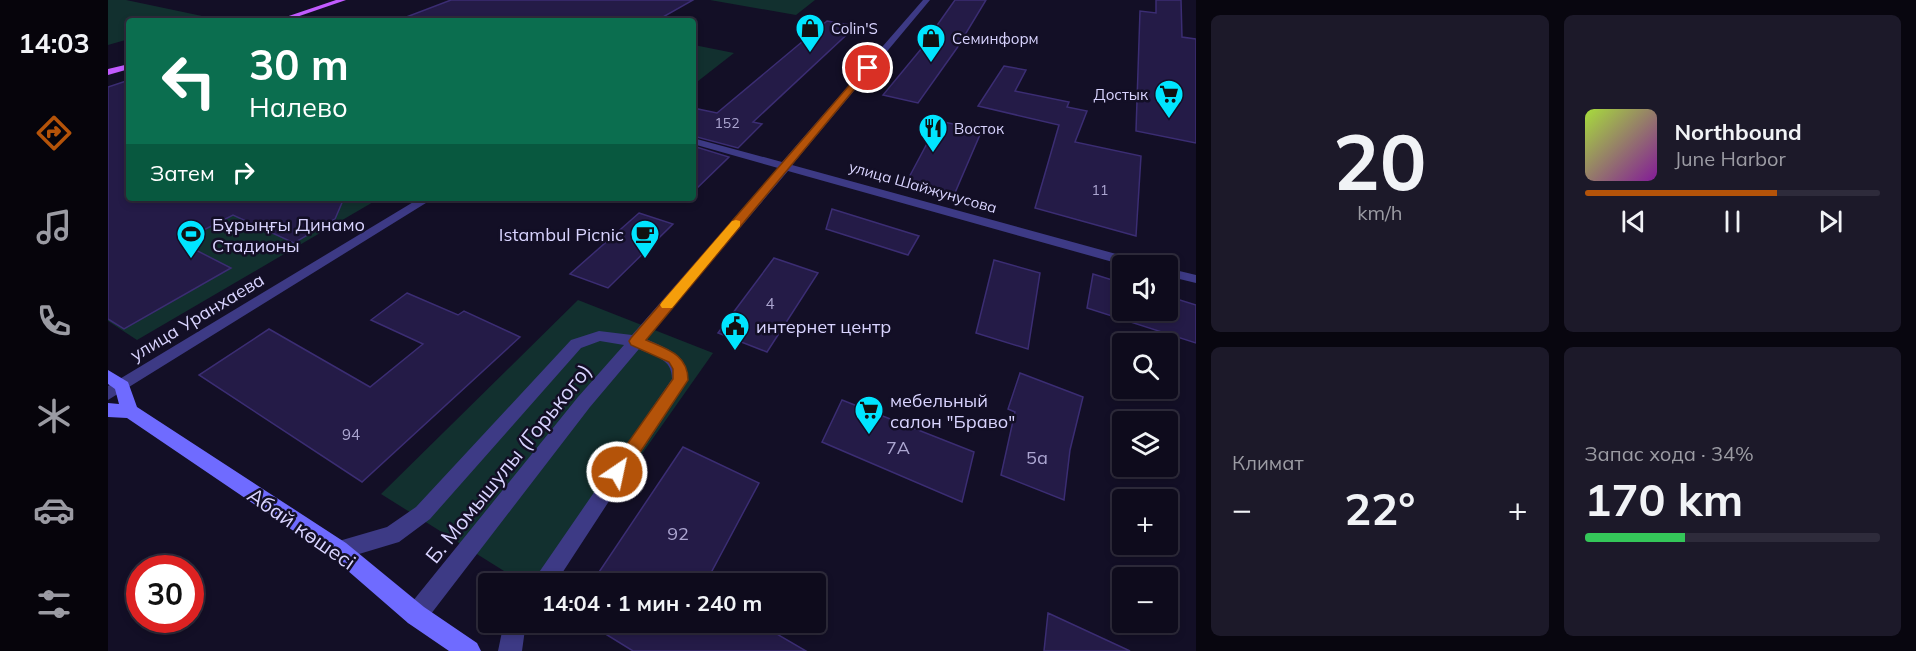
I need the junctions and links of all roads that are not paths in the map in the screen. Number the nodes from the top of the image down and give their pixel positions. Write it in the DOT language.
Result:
graph roads {
  1 [pos="344,0"];
  2 [pos="927,0"];
  3 [pos="287,18"];
  4 [pos="126,67"];
  5 [pos="108,72"];
  6 [pos="696,142"];
  7 [pos="785,165"];
  8 [pos="423,201"];
  9 [pos="1112,257"];
  10 [pos="1178,275"];
  11 [pos="1196,279"];
  12 [pos="636,341"];
  13 [pos="113,385"];
  14 [pos="108,410"];
  15 [pos="130,411"];
  16 [pos="339,550"];
  17 [pos="549,573"];
  18 [pos="416,615"];
  19 [pos="513,633"];
  20 [pos="469,651"];
  21 [pos="510,651"];
  1 -- 3 [label="main road"];
  2 -- 7 [label="street, Б. Момышулы (Горького)"];
  4 -- 5 [label="main road"];
  6 -- 7 [label="street, улица Шайжунусова"];
  7 -- 9 [label="street, улица Шайжунусова"];
  7 -- 12 [label="street, Б. Момышулы (Горького)"];
  8 -- 13 [label="street, улица Уранхаева"];
  10 -- 11 [label="street"];
  12 -- 16 [label="street"];
  12 -- 17 [label="street"];
  12 -- 18 [label="street, Б. Момышулы (Горького)"];
  13 -- 15 [label="main road"];
  14 -- 15 [label="main road"];
  15 -- 16 [label="main road, Абай көшесі"];
  16 -- 18 [label="main road, Абай көшесі"];
  18 -- 20 [label="main road, Абай көшесі"];
  19 -- 21 [label="street"];
}
